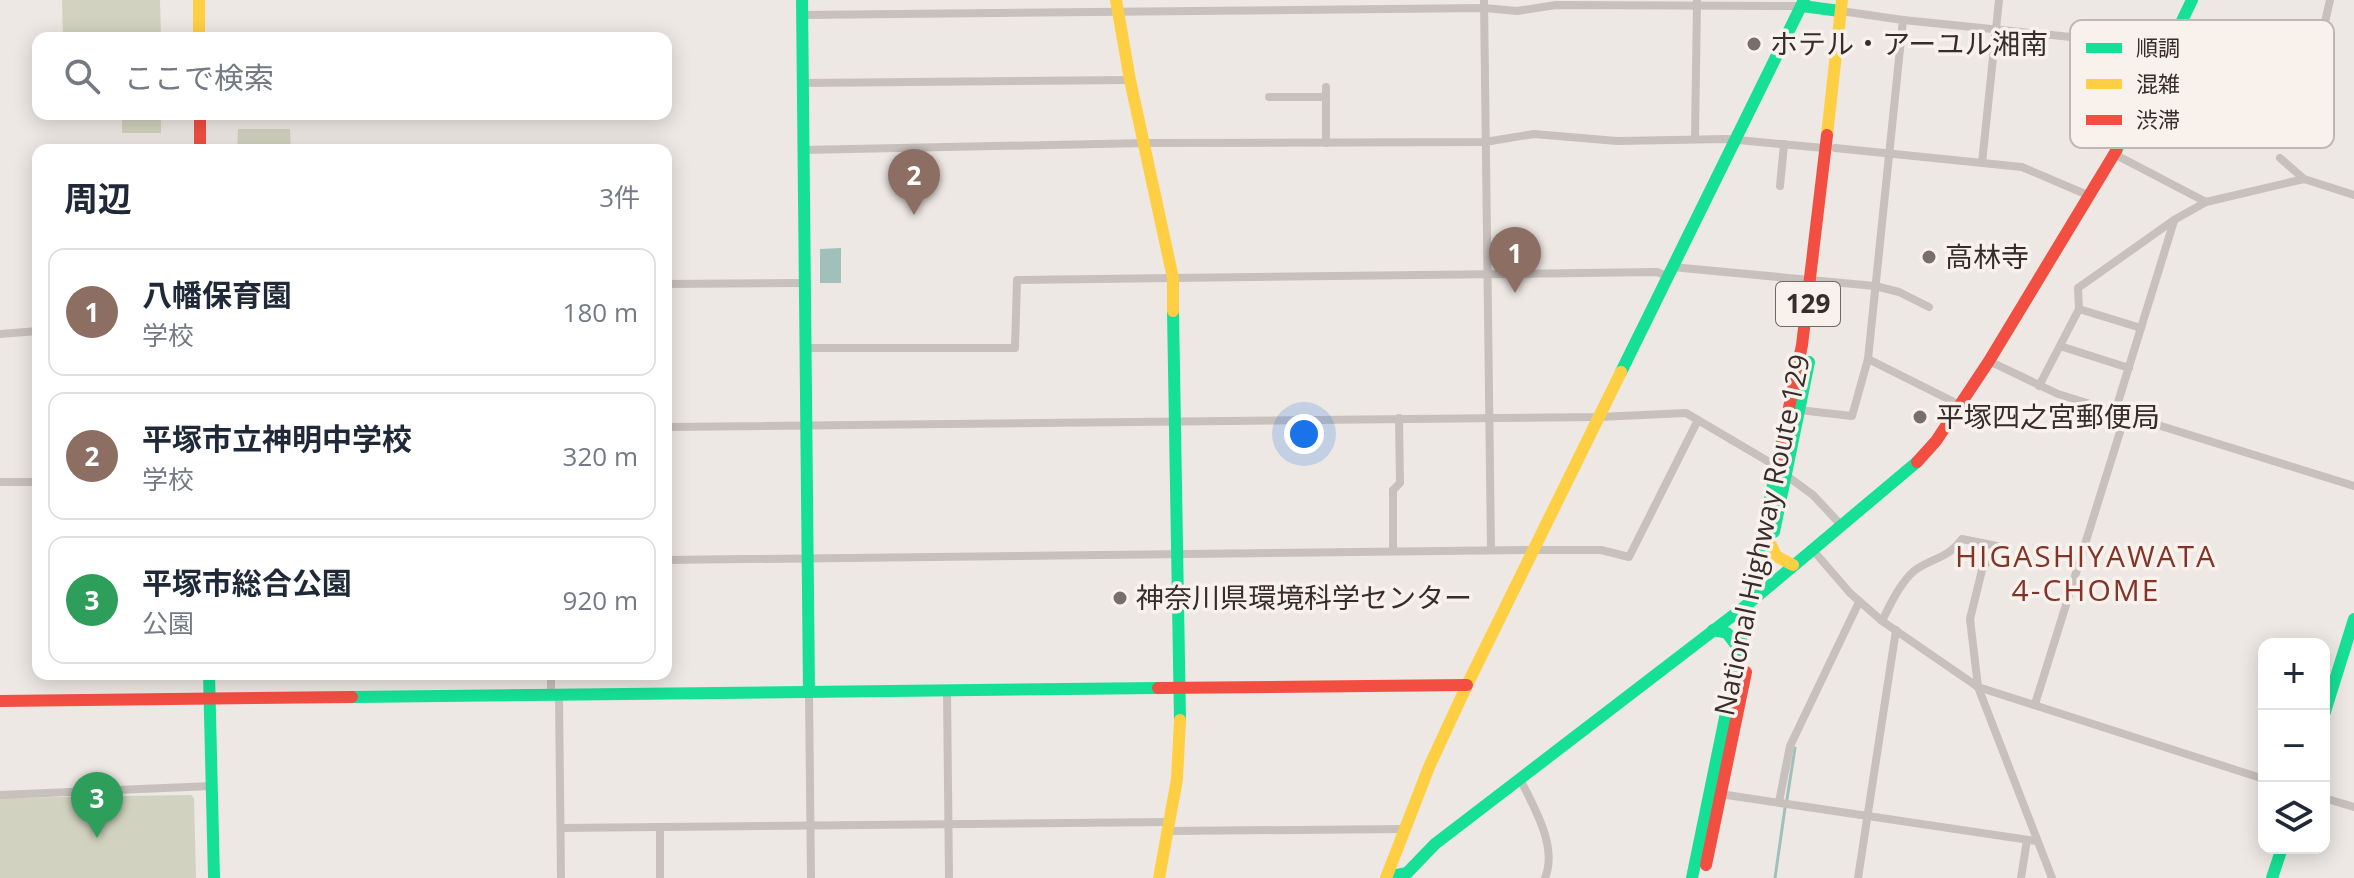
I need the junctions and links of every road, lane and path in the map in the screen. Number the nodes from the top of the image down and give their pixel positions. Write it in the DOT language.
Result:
graph roads {
  1 [pos="199,0"];
  2 [pos="802,0"];
  3 [pos="1999,0"];
  4 [pos="2330,0"];
  5 [pos="2190,1"];
  6 [pos="1697,2"];
  7 [pos="1803,3"];
  8 [pos="1484,4"];
  9 [pos="1118,6"];
  10 [pos="1846,6"];
  11 [pos="802,15"];
  12 [pos="1903,20"];
  13 [pos="2181,20"];
  14 [pos="2325,20"];
  15 [pos="1995,29"];
  16 [pos="199,32"];
  17 [pos="2070,37"];
  18 [pos="1130,80"];
  19 [pos="803,83"];
  20 [pos="1269,97"];
  21 [pos="200,120"];
  22 [pos="1695,139"];
  23 [pos="1734,140"];
  24 [pos="1485,142"];
  25 [pos="1145,143"];
  26 [pos="1326,143"];
  27 [pos="200,144"];
  28 [pos="1784,144"];
  29 [pos="1830,148"];
  30 [pos="2117,148"];
  31 [pos="803,150"];
  32 [pos="1891,153"];
  33 [pos="2114,154"];
  34 [pos="2280,158"];
  35 [pos="1982,163"];
  36 [pos="2304,179"];
  37 [pos="1780,186"];
  38 [pos="2353,193"];
  39 [pos="2090,196"];
  40 [pos="2206,202"];
  41 [pos="2174,220"];
  42 [pos="1669,271"];
  43 [pos="1486,275"];
  44 [pos="1173,278"];
  45 [pos="1816,280"];
  46 [pos="805,283"];
  47 [pos="672,284"];
  48 [pos="1875,286"];
  49 [pos="1929,307"];
  50 [pos="2079,309"];
  51 [pos="2141,328"];
  52 [pos="32,331"];
  53 [pos="0,334"];
  54 [pos="2060,346"];
  55 [pos="805,348"];
  56 [pos="1868,359"];
  57 [pos="1989,361"];
  58 [pos="2129,368"];
  59 [pos="2039,386"];
  60 [pos="1960,405"];
  61 [pos="1799,410"];
  62 [pos="2115,412"];
  63 [pos="2125,416"];
  64 [pos="1487,417"];
  65 [pos="1599,417"];
  66 [pos="1399,418"];
  67 [pos="1177,420"];
  68 [pos="1698,420"];
  69 [pos="806,425"];
  70 [pos="672,427"];
  71 [pos="1776,466"];
  72 [pos="1787,476"];
  73 [pos="0,482"];
  74 [pos="32,482"];
  75 [pos="2354,486"];
  76 [pos="1841,525"];
  77 [pos="1771,545"];
  78 [pos="1812,549"];
  79 [pos="1491,550"];
  80 [pos="1534,550"];
  81 [pos="1393,551"];
  82 [pos="1179,554"];
  83 [pos="807,557"];
  84 [pos="672,560"];
  85 [pos="1793,565"];
  86 [pos="1761,592"];
  87 [pos="1859,602"];
  88 [pos="1748,604"];
  89 [pos="2354,619"];
  90 [pos="1882,621"];
  91 [pos="1713,630"];
  92 [pos="1896,630"];
  93 [pos="1740,650"];
  94 [pos="209,680"];
  95 [pos="552,680"];
  96 [pos="1467,685"];
  97 [pos="1978,687"];
  98 [pos="1180,689"];
  99 [pos="947,691"];
  100 [pos="809,692"];
  101 [pos="555,695"];
  102 [pos="210,699"];
  103 [pos="0,701"];
  104 [pos="2035,704"];
  105 [pos="2326,710"];
  106 [pos="2258,777"];
  107 [pos="1520,779"];
  108 [pos="211,786"];
  109 [pos="1720,794"];
  110 [pos="0,795"];
  111 [pos="2330,800"];
  112 [pos="1779,802"];
  113 [pos="2354,807"];
  114 [pos="1867,818"];
  115 [pos="949,825"];
  116 [pos="811,826"];
  117 [pos="1168,826"];
  118 [pos="660,827"];
  119 [pos="561,828"];
  120 [pos="1405,829"];
  121 [pos="2031,840"];
  122 [pos="2280,854"];
  123 [pos="214,878"];
  124 [pos="561,878"];
  125 [pos="660,878"];
  126 [pos="811,878"];
  127 [pos="949,878"];
  128 [pos="1159,878"];
  129 [pos="1387,878"];
  130 [pos="1545,878"];
  131 [pos="1692,878"];
  132 [pos="1703,878"];
  133 [pos="1858,878"];
  134 [pos="2021,878"];
  135 [pos="2052,878"];
  136 [pos="2272,878"];
  1 -- 16 [label="main road"];
  2 -- 11 [label="main road"];
  3 -- 15 [label="street"];
  4 -- 14 [label="street"];
  5 -- 13 [label="main road"];
  6 -- 7 [label="street"];
  6 -- 8 [label="street"];
  6 -- 22 [label="street"];
  7 -- 10 [label="main road"];
  7 -- 23 [label="main road"];
  8 -- 9 [label="street"];
  8 -- 24 [label="street"];
  9 -- 11 [label="street"];
  9 -- 18 [label="main road"];
  10 -- 12 [label="street"];
  10 -- 29 [label="main road, National Highway Route 129 / 129"];
  11 -- 19 [label="main road"];
  12 -- 15 [label="street"];
  12 -- 32 [label="street"];
  15 -- 17 [label="street"];
  15 -- 35 [label="street"];
  18 -- 19 [label="street"];
  18 -- 25 [label="main road"];
  19 -- 31 [label="main road"];
  20 -- 26 [label="street"];
  21 -- 27 [label="main road"];
  22 -- 23 [label="street"];
  22 -- 24 [label="street"];
  23 -- 28 [label="street"];
  23 -- 42 [label="main road"];
  24 -- 26 [label="street"];
  24 -- 43 [label="street"];
  25 -- 26 [label="street"];
  25 -- 31 [label="street"];
  25 -- 44 [label="main road"];
  28 -- 29 [label="street"];
  28 -- 37 [label="street"];
  29 -- 32 [label="street"];
  29 -- 45 [label="main road, National Highway Route 129 / 129"];
  30 -- 33 [label="main road"];
  31 -- 46 [label="main road"];
  32 -- 35 [label="street"];
  32 -- 48 [label="street"];
  33 -- 39 [label="main road"];
  33 -- 40 [label="street"];
  34 -- 36 [label="street"];
  35 -- 39 [label="street"];
  36 -- 38 [label="street"];
  36 -- 40 [label="street"];
  39 -- 57 [label="main road"];
  40 -- 41 [label="street"];
  41 -- 50 [label="street"];
  41 -- 51 [label="street"];
  42 -- 43 [label="street"];
  42 -- 45 [label="street"];
  42 -- 65 [label="main road"];
  43 -- 44 [label="street"];
  43 -- 64 [label="street"];
  44 -- 55 [label="street"];
  44 -- 67 [label="main road"];
  45 -- 48 [label="street"];
  45 -- 61 [label="main road, National Highway Route 129 / 129"];
  45 -- 71 [label="main road, National Highway Route 129 / 129"];
  46 -- 47 [label="street"];
  46 -- 55 [label="main road"];
  48 -- 49 [label="street"];
  48 -- 56 [label="street"];
  50 -- 51 [label="street"];
  50 -- 54 [label="street"];
  51 -- 58 [label="street"];
  52 -- 53 [label="street"];
  54 -- 58 [label="street"];
  54 -- 59 [label="street"];
  55 -- 69 [label="main road"];
  56 -- 60 [label="street"];
  56 -- 61 [label="street"];
  57 -- 59 [label="street"];
  57 -- 60 [label="main road"];
  58 -- 62 [label="street"];
  59 -- 62 [label="street"];
  60 -- 76 [label="main road"];
  61 -- 72 [label="main road, National Highway Route 129 / 129"];
  62 -- 63 [label="street"];
  63 -- 75 [label="street"];
  63 -- 104 [label="street"];
  64 -- 65 [label="street"];
  64 -- 66 [label="street"];
  64 -- 79 [label="street"];
  65 -- 68 [label="street"];
  65 -- 80 [label="main road"];
  66 -- 67 [label="street"];
  66 -- 81 [label="street"];
  67 -- 69 [label="street"];
  67 -- 82 [label="main road"];
  68 -- 71 [label="street"];
  68 -- 80 [label="street"];
  69 -- 70 [label="street"];
  69 -- 83 [label="main road"];
  71 -- 88 [label="main road, National Highway Route 129 / 129"];
  72 -- 76 [label="street"];
  72 -- 77 [label="main road, National Highway Route 129 / 129"];
  73 -- 74 [label="street"];
  76 -- 78 [label="main road"];
  77 -- 85 [label="main road"];
  77 -- 86 [label="main road, National Highway Route 129 / 129"];
  78 -- 85 [label="main road"];
  78 -- 87 [label="street"];
  79 -- 80 [label="street"];
  79 -- 81 [label="street"];
  80 -- 96 [label="main road"];
  81 -- 82 [label="street"];
  82 -- 83 [label="street"];
  82 -- 98 [label="main road"];
  83 -- 84 [label="street"];
  83 -- 100 [label="main road"];
  85 -- 86 [label="main road"];
  86 -- 88 [label="main road"];
  86 -- 109 [label="main road, National Highway Route 129 / 129"];
  87 -- 90 [label="street"];
  87 -- 112 [label="street"];
  88 -- 91 [label="main road"];
  88 -- 93 [label="main road, National Highway Route 129 / 129"];
  89 -- 105 [label="main road"];
  90 -- 92 [label="street"];
  90 -- 97 [label="street"];
  91 -- 93 [label="main road"];
  91 -- 107 [label="main road"];
  92 -- 97 [label="street"];
  92 -- 114 [label="street"];
  93 -- 131 [label="main road, National Highway Route 129 / 129"];
  94 -- 102 [label="main road"];
  95 -- 101 [label="street"];
  96 -- 98 [label="main road"];
  96 -- 120 [label="main road"];
  97 -- 104 [label="street"];
  97 -- 121 [label="street"];
  98 -- 99 [label="main road"];
  98 -- 117 [label="main road"];
  99 -- 100 [label="main road"];
  99 -- 115 [label="street"];
  100 -- 101 [label="main road"];
  100 -- 116 [label="street"];
  101 -- 102 [label="main road"];
  101 -- 119 [label="street"];
  102 -- 103 [label="main road"];
  102 -- 108 [label="main road"];
  104 -- 106 [label="street"];
  107 -- 129 [label="main road"];
  107 -- 130 [label="street"];
  108 -- 110 [label="street"];
  108 -- 123 [label="main road"];
  109 -- 112 [label="street"];
  109 -- 132 [label="main road, National Highway Route 129 / 129"];
  111 -- 113 [label="street"];
  112 -- 114 [label="street"];
  114 -- 121 [label="street"];
  114 -- 133 [label="street"];
  115 -- 116 [label="street"];
  115 -- 117 [label="street"];
  115 -- 127 [label="street"];
  116 -- 118 [label="street"];
  116 -- 126 [label="street"];
  117 -- 120 [label="street"];
  117 -- 128 [label="main road"];
  118 -- 119 [label="street"];
  118 -- 125 [label="street"];
  119 -- 124 [label="street"];
  120 -- 129 [label="main road"];
  121 -- 134 [label="street"];
  121 -- 135 [label="street"];
  122 -- 136 [label="main road"];
}
